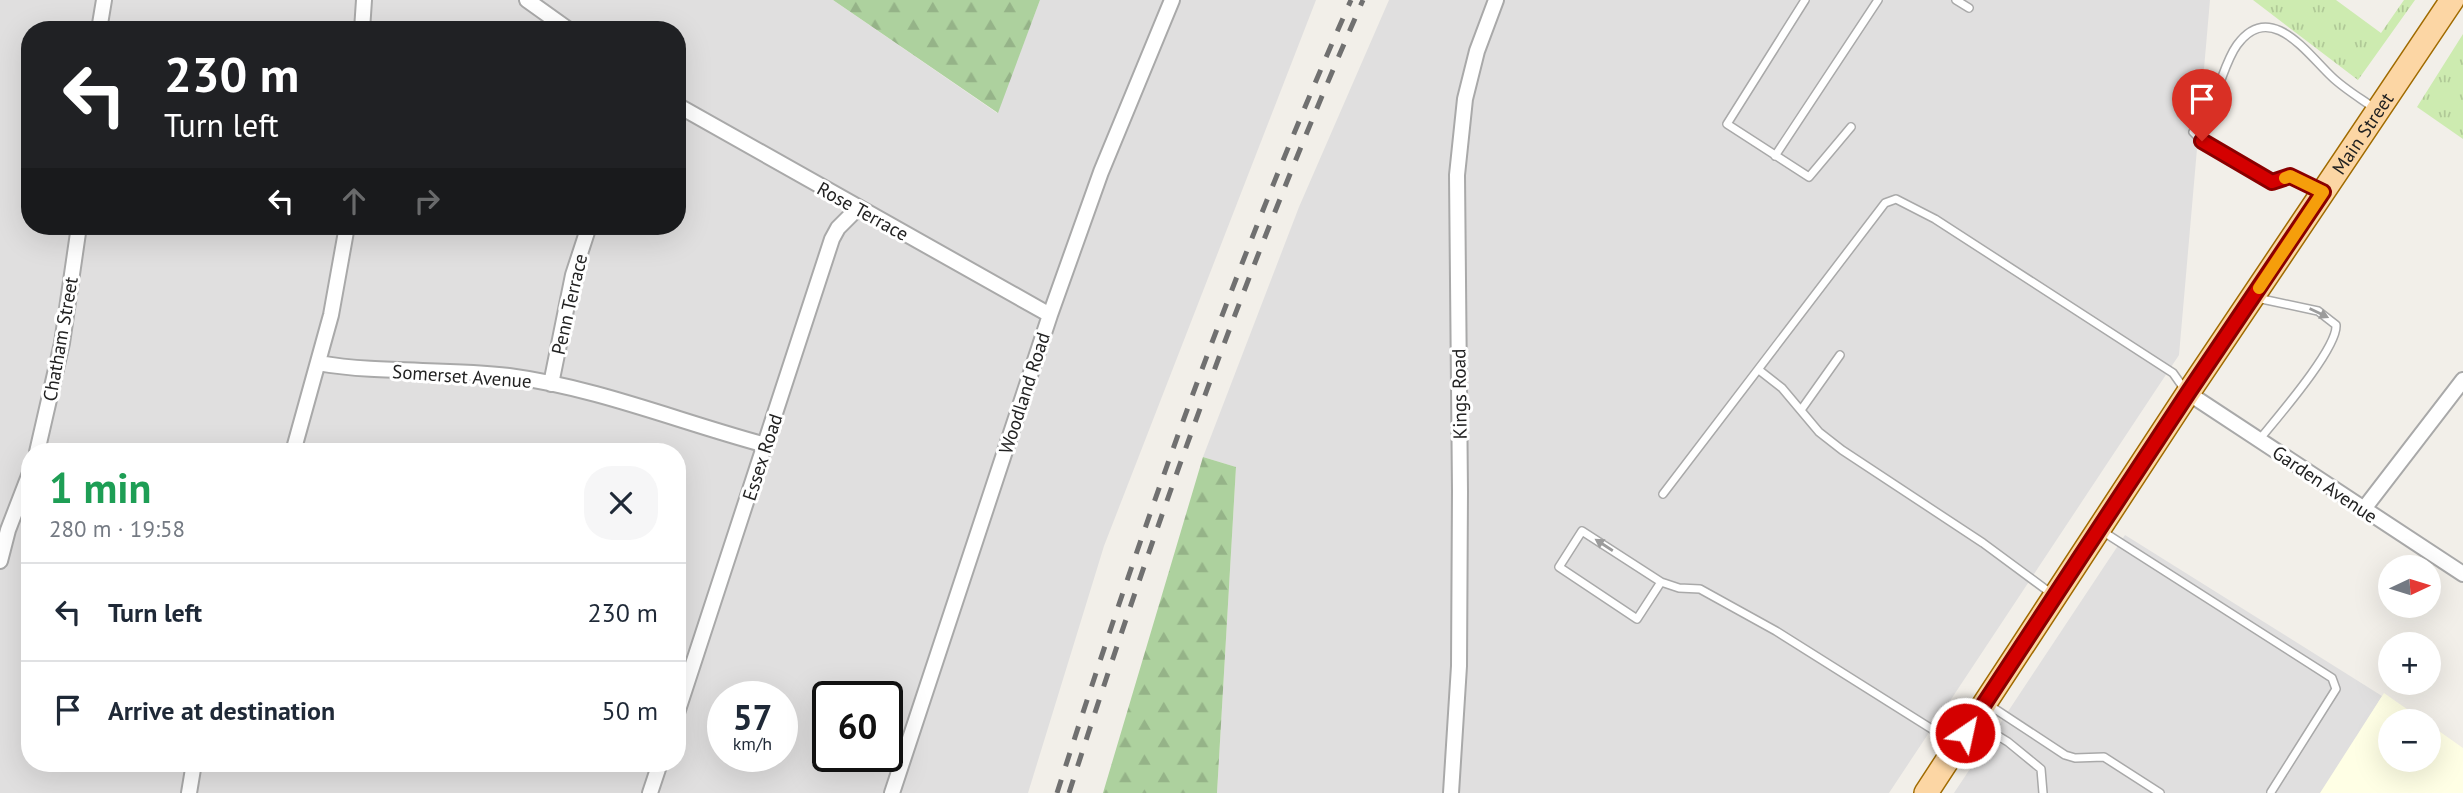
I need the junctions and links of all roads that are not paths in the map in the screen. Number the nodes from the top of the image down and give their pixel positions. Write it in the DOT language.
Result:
graph roads {
  1 [pos="104,0"];
  2 [pos="364,0"];
  3 [pos="527,0"];
  4 [pos="1172,0"];
  5 [pos="1496,0"];
  6 [pos="1805,0"];
  7 [pos="1878,0"];
  8 [pos="1956,0"];
  9 [pos="2452,0"];
  10 [pos="1969,8"];
  11 [pos="100,21"];
  12 [pos="363,21"];
  13 [pos="556,21"];
  14 [pos="686,110"];
  15 [pos="2378,110"];
  16 [pos="1851,127"];
  17 [pos="1775,156"];
  18 [pos="2323,192"];
  19 [pos="858,208"];
  20 [pos="78,235"];
  21 [pos="345,235"];
  22 [pos="586,235"];
  23 [pos="2253,297"];
  24 [pos="1050,315"];
  25 [pos="1840,355"];
  26 [pos="318,363"];
  27 [pos="1759,370"];
  28 [pos="2463,380"];
  29 [pos="551,384"];
  30 [pos="2188,393"];
  31 [pos="1801,410"];
  32 [pos="2259,441"];
  33 [pos="39,443"];
  34 [pos="296,443"];
  35 [pos="766,445"];
  36 [pos="1663,494"];
  37 [pos="21,496"];
  38 [pos="2363,510"];
  39 [pos="2099,528"];
  40 [pos="0,561"];
  41 [pos="2463,574"];
  42 [pos="1661,582"];
  43 [pos="2055,596"];
  44 [pos="686,679"];
  45 [pos="1980,712"];
  46 [pos="1957,745"];
  47 [pos="192,772"];
  48 [pos="657,772"];
  49 [pos="2271,792"];
  50 [pos="189,793"];
  51 [pos="650,793"];
  52 [pos="892,793"];
  53 [pos="1451,793"];
  54 [pos="1926,793"];
  55 [pos="2043,793"];
  56 [pos="2160,793"];
  1 -- 11 [label="street"];
  2 -- 12 [label="street"];
  3 -- 13 [label="street"];
  4 -- 24 [label="street, Woodland Road"];
  5 -- 53 [label="street, Kings Road"];
  6 -- 17 [label="lane"];
  7 -- 17 [label="lane"];
  8 -- 10 [label="lane"];
  9 -- 15 [label="main road, Main Street"];
  14 -- 19 [label="street, Rose Terrace"];
  15 -- 18 [label="main road, Main Street"];
  15 -- 18 [label="lane"];
  16 -- 17 [label="lane"];
  18 -- 23 [label="main road, Main Street"];
  19 -- 24 [label="street, Rose Terrace"];
  19 -- 35 [label="street, Essex Road"];
  20 -- 33 [label="street, Chatham Street"];
  21 -- 26 [label="street"];
  22 -- 29 [label="street, Penn Terrace"];
  23 -- 30 [label="main road, Main Street"];
  23 -- 32 [label="lane, one-way"];
  24 -- 52 [label="street, Woodland Road"];
  25 -- 31 [label="lane"];
  26 -- 29 [label="street, Somerset Avenue"];
  26 -- 34 [label="street"];
  27 -- 30 [label="lane"];
  27 -- 31 [label="lane"];
  27 -- 36 [label="lane"];
  28 -- 38 [label="street"];
  29 -- 35 [label="street, Somerset Avenue"];
  30 -- 32 [label="street, Garden Avenue"];
  30 -- 39 [label="main road, Main Street"];
  31 -- 43 [label="lane"];
  32 -- 38 [label="street, Garden Avenue"];
  35 -- 44 [label="street, Essex Road"];
  37 -- 40 [label="street"];
  38 -- 41 [label="street, Garden Avenue"];
  39 -- 43 [label="main road, Main Street"];
  39 -- 49 [label="lane"];
  42 -- 42 [label="lane, one-way"];
  42 -- 46 [label="lane"];
  43 -- 45 [label="main road, Main Street"];
  45 -- 46 [label="main road, Main Street"];
  45 -- 55 [label="lane"];
  45 -- 56 [label="lane"];
  46 -- 54 [label="main road, Main Street"];
  47 -- 50 [label="street"];
  48 -- 51 [label="street"];
}
